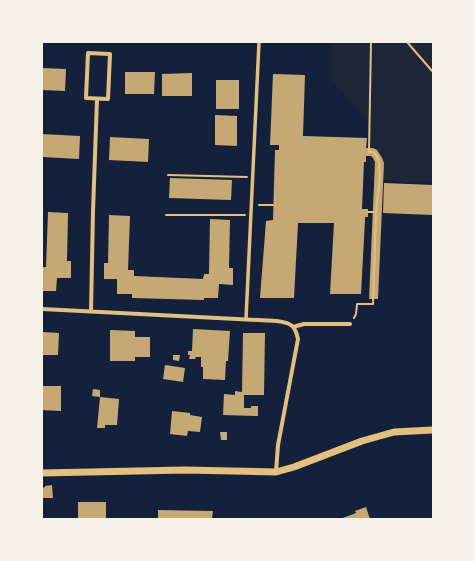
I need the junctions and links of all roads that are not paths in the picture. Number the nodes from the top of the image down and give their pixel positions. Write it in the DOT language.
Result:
graph roads {
  1 [pos="259,42"];
  2 [pos="97,98"];
  3 [pos="42,309"];
  4 [pos="91,311"];
  5 [pos="246,319"];
  6 [pos="350,324"];
  7 [pos="293,327"];
  8 [pos="433,430"];
  9 [pos="276,472"];
  10 [pos="42,473"];
  1 -- 5 [label="street"];
  2 -- 2 [label="street"];
  2 -- 4 [label="street"];
  3 -- 4 [label="street"];
  4 -- 5 [label="street"];
  5 -- 7 [label="street"];
  6 -- 7 [label="street"];
  7 -- 9 [label="street"];
  8 -- 9 [label="street"];
  9 -- 10 [label="street"];
}
